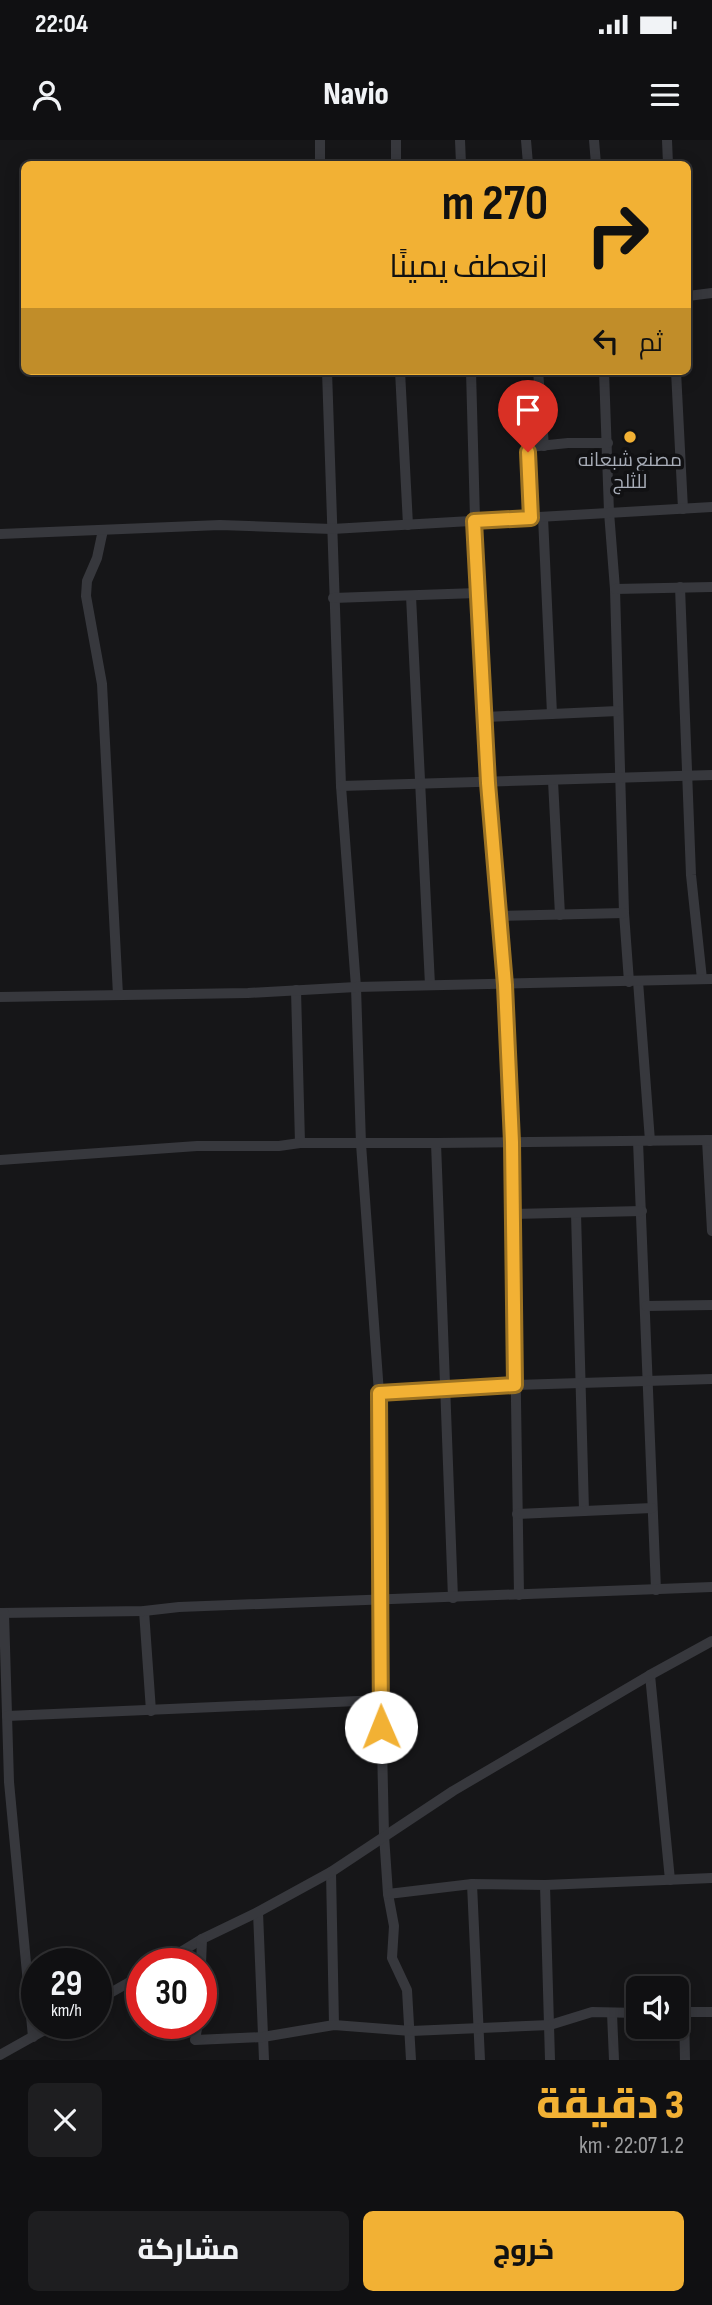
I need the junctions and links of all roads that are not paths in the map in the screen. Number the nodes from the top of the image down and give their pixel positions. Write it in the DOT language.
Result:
graph roads {
  1 [pos="320,140"];
  2 [pos="396,140"];
  3 [pos="460,140"];
  4 [pos="526,140"];
  5 [pos="594,140"];
  6 [pos="667,140"];
  7 [pos="320,161"];
  8 [pos="396,161"];
  9 [pos="461,161"];
  10 [pos="528,161"];
  11 [pos="596,161"];
  12 [pos="668,161"];
  13 [pos="712,293"];
  14 [pos="691,296"];
  15 [pos="327,375"];
  16 [pos="400,375"];
  17 [pos="471,375"];
  18 [pos="538,375"];
  19 [pos="604,375"];
  20 [pos="676,375"];
  21 [pos="608,443"];
  22 [pos="544,446"];
  23 [pos="712,508"];
  24 [pos="683,509"];
  25 [pos="609,512"];
  26 [pos="543,517"];
  27 [pos="531,518"];
  28 [pos="474,521"];
  29 [pos="408,525"];
  30 [pos="332,529"];
  31 [pos="103,530"];
  32 [pos="0,534"];
  33 [pos="680,587"];
  34 [pos="712,587"];
  35 [pos="615,589"];
  36 [pos="477,593"];
  37 [pos="411,596"];
  38 [pos="333,598"];
  39 [pos="618,711"];
  40 [pos="552,714"];
  41 [pos="485,717"];
  42 [pos="712,775"];
  43 [pos="686,776"];
  44 [pos="620,778"];
  45 [pos="553,781"];
  46 [pos="488,783"];
  47 [pos="420,785"];
  48 [pos="341,786"];
  49 [pos="624,913"];
  50 [pos="561,915"];
  51 [pos="497,916"];
  52 [pos="707,979"];
  53 [pos="634,982"];
  54 [pos="430,985"];
  55 [pos="505,985"];
  56 [pos="356,987"];
  57 [pos="296,990"];
  58 [pos="117,995"];
  59 [pos="0,997"];
  60 [pos="709,1140"];
  61 [pos="644,1141"];
  62 [pos="512,1142"];
  63 [pos="300,1143"];
  64 [pos="436,1143"];
  65 [pos="361,1144"];
  66 [pos="0,1160"];
  67 [pos="642,1211"];
  68 [pos="576,1213"];
  69 [pos="513,1214"];
  70 [pos="712,1231"];
  71 [pos="712,1305"];
  72 [pos="646,1306"];
  73 [pos="712,1379"];
  74 [pos="648,1382"];
  75 [pos="580,1383"];
  76 [pos="515,1385"];
  77 [pos="446,1390"];
  78 [pos="379,1393"];
  79 [pos="652,1508"];
  80 [pos="584,1511"];
  81 [pos="517,1514"];
  82 [pos="712,1587"];
  83 [pos="656,1590"];
  84 [pos="519,1595"];
  85 [pos="453,1598"];
  86 [pos="381,1600"];
  87 [pos="144,1611"];
  88 [pos="2,1613"];
  89 [pos="712,1642"];
  90 [pos="650,1675"];
  91 [pos="381,1700"];
  92 [pos="151,1711"];
  93 [pos="7,1716"];
  94 [pos="5,1783"];
  95 [pos="384,1835"];
  96 [pos="331,1872"];
  97 [pos="712,1878"];
  98 [pos="670,1880"];
  99 [pos="472,1884"];
  100 [pos="545,1885"];
  101 [pos="388,1894"];
  102 [pos="258,1912"];
  103 [pos="202,1939"];
  104 [pos="23,1948"];
  105 [pos="188,1948"];
  106 [pos="202,1948"];
  107 [pos="689,2012"];
  108 [pos="712,2012"];
  109 [pos="612,2013"];
  110 [pos="626,2013"];
  111 [pos="334,2025"];
  112 [pos="550,2025"];
  113 [pos="479,2028"];
  114 [pos="411,2031"];
  115 [pos="263,2037"];
  116 [pos="28,2039"];
  117 [pos="195,2039"];
  118 [pos="683,2039"];
  119 [pos="0,2054"];
  120 [pos="264,2060"];
  121 [pos="411,2060"];
  122 [pos="480,2060"];
  123 [pos="550,2060"];
  124 [pos="614,2060"];
  125 [pos="685,2060"];
  1 -- 7 [label="street"];
  2 -- 8 [label="street"];
  3 -- 9 [label="street"];
  4 -- 10 [label="street"];
  5 -- 11 [label="street"];
  6 -- 12 [label="street"];
  13 -- 14 [label="street"];
  15 -- 30 [label="street"];
  16 -- 29 [label="street"];
  17 -- 28 [label="street"];
  18 -- 22 [label="street"];
  19 -- 21 [label="street"];
  20 -- 24 [label="street"];
  21 -- 22 [label="street"];
  21 -- 25 [label="street"];
  22 -- 27 [label="street"];
  23 -- 24 [label="street"];
  24 -- 25 [label="street"];
  25 -- 26 [label="street"];
  25 -- 35 [label="street"];
  26 -- 27 [label="street"];
  26 -- 40 [label="street"];
  27 -- 28 [label="street"];
  28 -- 29 [label="street"];
  28 -- 36 [label="street"];
  29 -- 30 [label="street"];
  30 -- 31 [label="street"];
  30 -- 38 [label="street"];
  31 -- 32 [label="street"];
  31 -- 58 [label="street"];
  33 -- 34 [label="street"];
  33 -- 35 [label="street"];
  33 -- 43 [label="street"];
  35 -- 39 [label="street"];
  36 -- 37 [label="street"];
  36 -- 41 [label="street"];
  37 -- 38 [label="street"];
  37 -- 47 [label="street"];
  38 -- 48 [label="street"];
  39 -- 40 [label="street"];
  39 -- 44 [label="street"];
  40 -- 41 [label="street"];
  41 -- 46 [label="street"];
  42 -- 43 [label="street"];
  43 -- 44 [label="street"];
  43 -- 52 [label="street"];
  44 -- 45 [label="street"];
  44 -- 49 [label="street"];
  45 -- 46 [label="street"];
  45 -- 50 [label="street"];
  46 -- 47 [label="street"];
  46 -- 51 [label="street"];
  47 -- 48 [label="street"];
  47 -- 54 [label="street"];
  48 -- 56 [label="street"];
  49 -- 50 [label="street"];
  49 -- 53 [label="street"];
  50 -- 51 [label="street"];
  51 -- 55 [label="street"];
  52 -- 53 [label="street"];
  53 -- 55 [label="street"];
  53 -- 61 [label="street"];
  54 -- 55 [label="street"];
  54 -- 56 [label="street"];
  55 -- 62 [label="street"];
  56 -- 57 [label="street"];
  56 -- 65 [label="street"];
  57 -- 58 [label="street"];
  57 -- 63 [label="street"];
  58 -- 59 [label="street"];
  60 -- 61 [label="street"];
  60 -- 70 [label="street"];
  61 -- 62 [label="street"];
  61 -- 67 [label="street"];
  62 -- 64 [label="street"];
  62 -- 69 [label="street"];
  63 -- 65 [label="street"];
  63 -- 66 [label="street"];
  64 -- 65 [label="street"];
  64 -- 77 [label="street"];
  65 -- 78 [label="street"];
  67 -- 68 [label="street"];
  67 -- 72 [label="street"];
  68 -- 69 [label="street"];
  68 -- 75 [label="street"];
  69 -- 76 [label="street"];
  71 -- 72 [label="street"];
  72 -- 74 [label="street"];
  73 -- 74 [label="street"];
  74 -- 75 [label="street"];
  74 -- 79 [label="street"];
  75 -- 76 [label="street"];
  75 -- 80 [label="street"];
  76 -- 77 [label="street"];
  76 -- 81 [label="street"];
  77 -- 78 [label="street"];
  77 -- 85 [label="street"];
  78 -- 86 [label="street"];
  79 -- 80 [label="street"];
  79 -- 83 [label="street"];
  80 -- 81 [label="street"];
  81 -- 84 [label="street"];
  82 -- 83 [label="street"];
  83 -- 84 [label="street"];
  84 -- 85 [label="street"];
  85 -- 86 [label="street"];
  86 -- 87 [label="street"];
  86 -- 91 [label="street"];
  87 -- 88 [label="street"];
  87 -- 92 [label="street"];
  88 -- 93 [label="street"];
  89 -- 90 [label="street"];
  90 -- 95 [label="street"];
  90 -- 98 [label="street"];
  91 -- 92 [label="street"];
  91 -- 95 [label="street"];
  92 -- 93 [label="street"];
  93 -- 94 [label="street"];
  94 -- 104 [label="street"];
  95 -- 96 [label="street"];
  95 -- 101 [label="street"];
  96 -- 102 [label="street"];
  96 -- 111 [label="street"];
  97 -- 98 [label="street"];
  98 -- 100 [label="street"];
  99 -- 100 [label="street"];
  99 -- 101 [label="street"];
  99 -- 113 [label="street"];
  100 -- 112 [label="street"];
  101 -- 114 [label="street"];
  102 -- 103 [label="street"];
  102 -- 115 [label="street"];
  103 -- 105 [label="street"];
  103 -- 106 [label="street"];
  107 -- 108 [label="street"];
  109 -- 110 [label="street"];
  109 -- 112 [label="street"];
  109 -- 124 [label="street"];
  111 -- 114 [label="street"];
  111 -- 115 [label="street"];
  112 -- 113 [label="street"];
  112 -- 123 [label="street"];
  113 -- 114 [label="street"];
  113 -- 122 [label="street"];
  114 -- 121 [label="street"];
  115 -- 117 [label="street"];
  115 -- 120 [label="street"];
  116 -- 119 [label="street"];
  118 -- 125 [label="street"];
}
